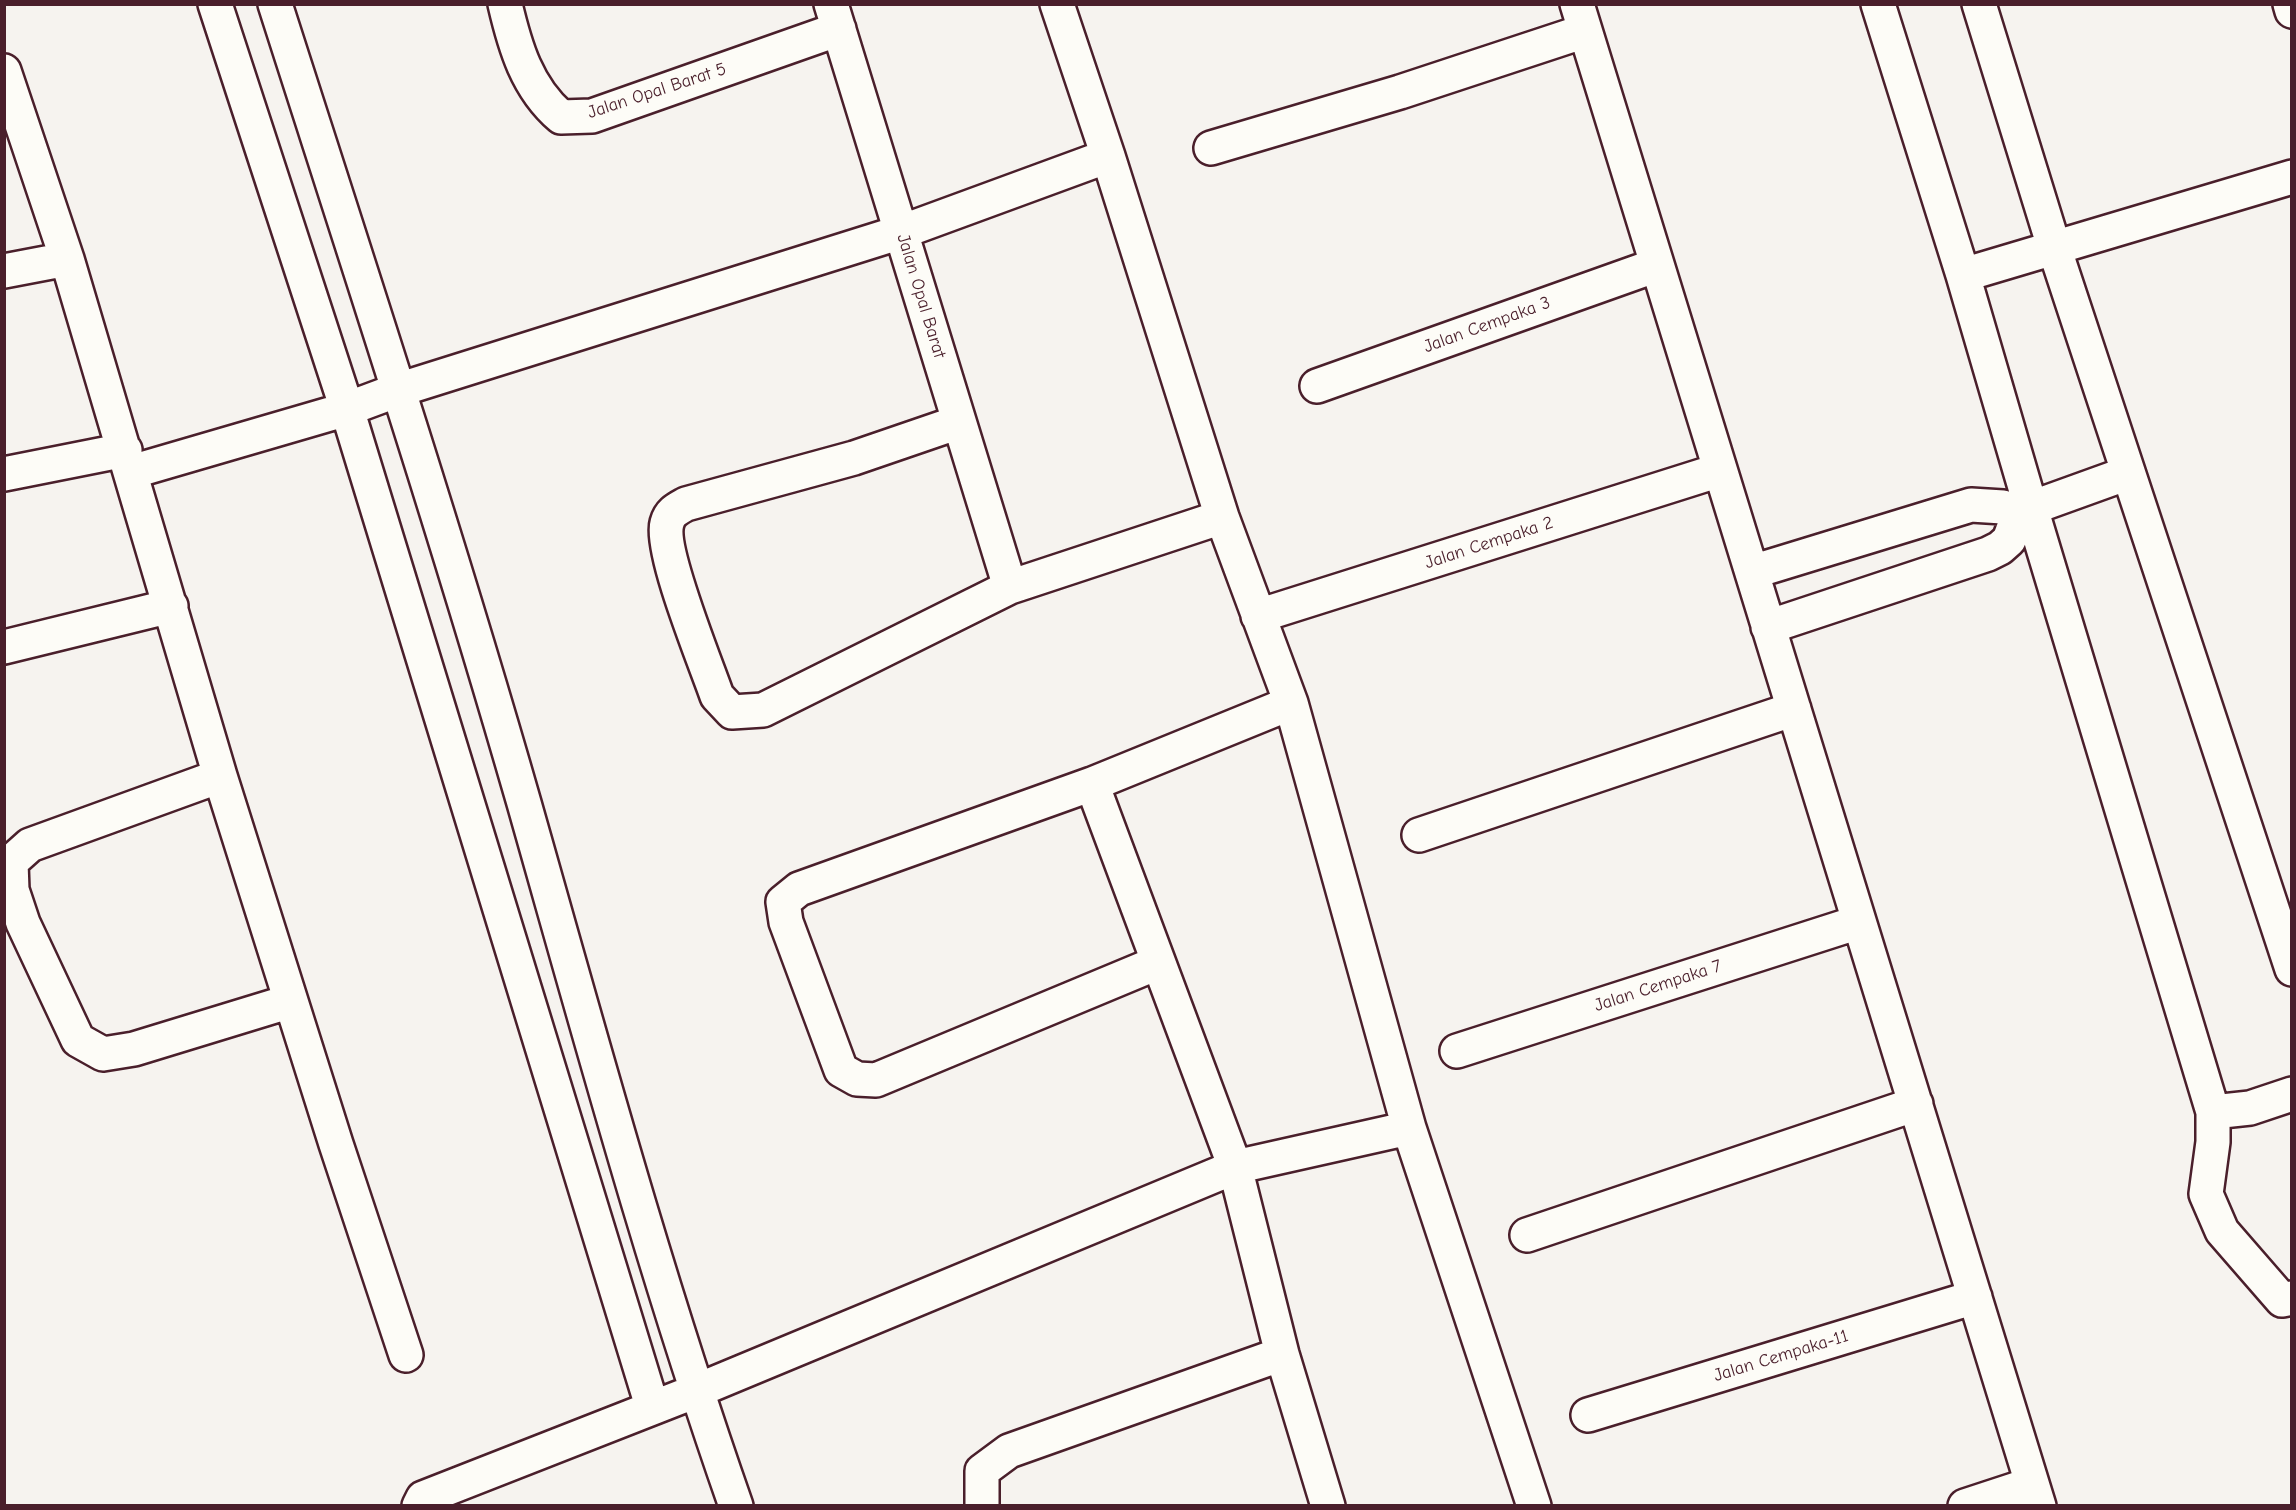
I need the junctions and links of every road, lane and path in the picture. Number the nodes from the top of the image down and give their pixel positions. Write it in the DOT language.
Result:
graph roads {
  1 [pos="215,4"];
  2 [pos="275,4"];
  3 [pos="505,4"];
  4 [pos="1057,4"];
  5 [pos="1878,4"];
  6 [pos="1979,4"];
  7 [pos="2290,4"];
  8 [pos="2292,10"];
  9 [pos="835,17"];
  10 [pos="1581,18"];
  11 [pos="4,71"];
  12 [pos="1211,148"];
  13 [pos="1108,156"];
  14 [pos="2292,177"];
  15 [pos="901,232"];
  16 [pos="2054,247"];
  17 [pos="67,259"];
  18 [pos="1657,265"];
  19 [pos="4,271"];
  20 [pos="1963,275"];
  21 [pos="1317,386"];
  22 [pos="398,390"];
  23 [pos="347,409"];
  24 [pos="959,422"];
  25 [pos="128,461"];
  26 [pos="1720,470"];
  27 [pos="2128,473"];
  28 [pos="4,474"];
  29 [pos="2024,512"];
  30 [pos="1222,517"];
  31 [pos="1752,572"];
  32 [pos="1010,586"];
  33 [pos="171,606"];
  34 [pos="1258,616"];
  35 [pos="1768,627"];
  36 [pos="4,647"];
  37 [pos="1292,703"];
  38 [pos="1794,709"];
  39 [pos="220,776"];
  40 [pos="1092,784"];
  41 [pos="1419,835"];
  42 [pos="1859,922"];
  43 [pos="1157,963"];
  44 [pos="2292,969"];
  45 [pos="291,1001"];
  46 [pos="1457,1051"];
  47 [pos="2292,1094"];
  48 [pos="1916,1104"];
  49 [pos="2213,1112"];
  50 [pos="1409,1128"];
  51 [pos="1235,1167"];
  52 [pos="1527,1235"];
  53 [pos="1975,1296"];
  54 [pos="2292,1298"];
  55 [pos="1282,1354"];
  56 [pos="406,1355"];
  57 [pos="696,1391"];
  58 [pos="652,1406"];
  59 [pos="1588,1415"];
  60 [pos="2036,1495"];
  61 [pos="419,1506"];
  62 [pos="736,1506"];
  63 [pos="982,1506"];
  64 [pos="1328,1506"];
  65 [pos="1534,1506"];
  66 [pos="1965,1506"];
  1 -- 23 [label="street"];
  2 -- 22 [label="street"];
  3 -- 9 [label="street, Jalan Opal Barat 5"];
  4 -- 13 [label="street"];
  5 -- 20 [label="street"];
  6 -- 16 [label="street"];
  7 -- 8 [label="street"];
  9 -- 15 [label="street, Jalan Opal Barat"];
  10 -- 12 [label="street"];
  10 -- 18 [label="street"];
  11 -- 17 [label="street"];
  13 -- 15 [label="street"];
  13 -- 30 [label="street"];
  14 -- 16 [label="street"];
  15 -- 22 [label="street"];
  15 -- 24 [label="street, Jalan Opal Barat"];
  16 -- 20 [label="street"];
  16 -- 27 [label="street"];
  17 -- 19 [label="street"];
  17 -- 25 [label="street"];
  18 -- 21 [label="street, Jalan Cempaka 3"];
  18 -- 26 [label="street"];
  20 -- 29 [label="street"];
  22 -- 23 [label="street"];
  22 -- 57 [label="street"];
  23 -- 25 [label="street"];
  23 -- 58 [label="street"];
  24 -- 32 [label="street, Jalan Opal Barat"];
  24 -- 32 [label="street"];
  25 -- 28 [label="street"];
  25 -- 33 [label="street"];
  26 -- 31 [label="street"];
  26 -- 34 [label="street, Jalan Cempaka 2"];
  27 -- 29 [label="street"];
  27 -- 44 [label="street"];
  29 -- 31 [label="street"];
  29 -- 35 [label="street"];
  29 -- 49 [label="street"];
  30 -- 32 [label="street"];
  30 -- 34 [label="street"];
  31 -- 35 [label="street"];
  33 -- 36 [label="street"];
  33 -- 39 [label="street"];
  34 -- 37 [label="street"];
  35 -- 38 [label="street"];
  37 -- 40 [label="street"];
  37 -- 50 [label="street"];
  38 -- 41 [label="street"];
  38 -- 42 [label="street"];
  39 -- 45 [label="street"];
  39 -- 45 [label="street"];
  40 -- 43 [label="street"];
  40 -- 43 [label="street"];
  42 -- 46 [label="street, Jalan Cempaka 7"];
  42 -- 48 [label="street"];
  43 -- 51 [label="street"];
  45 -- 56 [label="street"];
  47 -- 49 [label="street"];
  48 -- 52 [label="street"];
  48 -- 53 [label="street"];
  49 -- 54 [label="street"];
  50 -- 51 [label="street"];
  50 -- 65 [label="street"];
  51 -- 55 [label="street"];
  51 -- 57 [label="street"];
  53 -- 59 [label="street, Jalan Cempaka-11"];
  53 -- 60 [label="street"];
  55 -- 63 [label="street"];
  55 -- 64 [label="street"];
  57 -- 58 [label="street"];
  57 -- 62 [label="street"];
  58 -- 61 [label="street"];
  60 -- 66 [label="street"];
}
